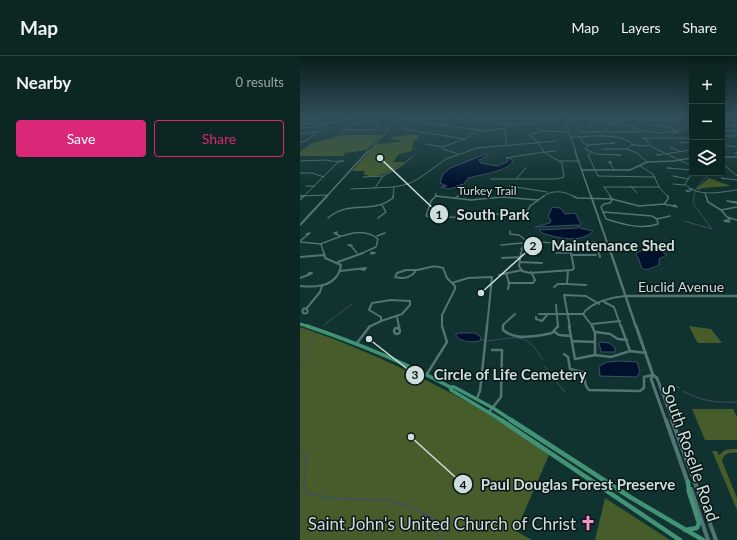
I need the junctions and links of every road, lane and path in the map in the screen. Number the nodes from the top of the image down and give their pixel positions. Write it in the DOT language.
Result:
graph roads {
  1 [pos="581,138"];
  2 [pos="662,138"];
  3 [pos="310,139"];
  4 [pos="380,139"];
  5 [pos="460,139"];
  6 [pos="464,139"];
  7 [pos="505,139"];
  8 [pos="533,139"];
  9 [pos="571,139"];
  10 [pos="607,139"];
  11 [pos="646,139"];
  12 [pos="557,141"];
  13 [pos="666,141"];
  14 [pos="537,142"];
  15 [pos="683,142"];
  16 [pos="689,142"];
  17 [pos="300,143"];
  18 [pos="612,143"];
  19 [pos="425,144"];
  20 [pos="506,144"];
  21 [pos="588,145"];
  22 [pos="632,145"];
  23 [pos="725,145"];
  24 [pos="649,146"];
  25 [pos="737,146"];
  26 [pos="442,147"];
  27 [pos="672,148"];
  28 [pos="606,149"];
  29 [pos="627,149"];
  30 [pos="689,150"];
  31 [pos="556,151"];
  32 [pos="544,152"];
  33 [pos="680,152"];
  34 [pos="591,153"];
  35 [pos="458,154"];
  36 [pos="668,154"];
  37 [pos="617,155"];
  38 [pos="660,155"];
  39 [pos="412,157"];
  40 [pos="725,157"];
  41 [pos="737,157"];
  42 [pos="506,158"];
  43 [pos="689,158"];
  44 [pos="680,160"];
  45 [pos="301,161"];
  46 [pos="560,161"];
  47 [pos="579,161"];
  48 [pos="648,162"];
  49 [pos="610,163"];
  50 [pos="689,164"];
  51 [pos="640,166"];
  52 [pos="725,166"];
  53 [pos="526,168"];
  54 [pos="671,168"];
  55 [pos="582,170"];
  56 [pos="594,170"];
  57 [pos="614,170"];
  58 [pos="689,170"];
  59 [pos="300,173"];
  60 [pos="363,176"];
  61 [pos="384,176"];
  62 [pos="690,176"];
  63 [pos="737,176"];
  64 [pos="324,177"];
  65 [pos="655,177"];
  66 [pos="677,177"];
  67 [pos="491,179"];
  68 [pos="516,179"];
  69 [pos="688,179"];
  70 [pos="725,179"];
  71 [pos="737,180"];
  72 [pos="673,184"];
  73 [pos="685,185"];
  74 [pos="306,186"];
  75 [pos="315,186"];
  76 [pos="509,186"];
  77 [pos="631,186"];
  78 [pos="394,187"];
  79 [pos="659,187"];
  80 [pos="374,188"];
  81 [pos="351,189"];
  82 [pos="737,190"];
  83 [pos="465,192"];
  84 [pos="436,193"];
  85 [pos="548,193"];
  86 [pos="705,193"];
  87 [pos="305,195"];
  88 [pos="328,195"];
  89 [pos="640,195"];
  90 [pos="300,196"];
  91 [pos="436,196"];
  92 [pos="455,198"];
  93 [pos="592,199"];
  94 [pos="612,199"];
  95 [pos="300,200"];
  96 [pos="538,200"];
  97 [pos="664,204"];
  98 [pos="382,205"];
  99 [pos="673,206"];
  100 [pos="737,207"];
  101 [pos="721,210"];
  102 [pos="604,212"];
  103 [pos="670,216"];
  104 [pos="328,218"];
  105 [pos="378,218"];
  106 [pos="657,219"];
  107 [pos="737,220"];
  108 [pos="300,226"];
  109 [pos="510,230"];
  110 [pos="306,234"];
  111 [pos="337,234"];
  112 [pos="382,234"];
  113 [pos="340,236"];
  114 [pos="377,236"];
  115 [pos="300,242"];
  116 [pos="528,242"];
  117 [pos="592,242"];
  118 [pos="321,244"];
  119 [pos="524,244"];
  120 [pos="501,245"];
  121 [pos="351,246"];
  122 [pos="597,247"];
  123 [pos="574,248"];
  124 [pos="608,248"];
  125 [pos="521,249"];
  126 [pos="540,250"];
  127 [pos="556,253"];
  128 [pos="357,254"];
  129 [pos="571,254"];
  130 [pos="324,255"];
  131 [pos="596,255"];
  132 [pos="300,257"];
  133 [pos="521,257"];
  134 [pos="600,257"];
  135 [pos="502,258"];
  136 [pos="338,262"];
  137 [pos="520,262"];
  138 [pos="542,263"];
  139 [pos="361,269"];
  140 [pos="416,270"];
  141 [pos="522,270"];
  142 [pos="340,271"];
  143 [pos="568,271"];
  144 [pos="532,272"];
  145 [pos="506,274"];
  146 [pos="308,275"];
  147 [pos="498,275"];
  148 [pos="300,278"];
  149 [pos="452,282"];
  150 [pos="509,283"];
  151 [pos="567,284"];
  152 [pos="586,285"];
  153 [pos="300,286"];
  154 [pos="322,286"];
  155 [pos="554,287"];
  156 [pos="508,289"];
  157 [pos="626,296"];
  158 [pos="737,296"];
  159 [pos="604,302"];
  160 [pos="599,304"];
  161 [pos="556,305"];
  162 [pos="306,309"];
  163 [pos="515,314"];
  164 [pos="539,314"];
  165 [pos="583,314"];
  166 [pos="547,315"];
  167 [pos="557,315"];
  168 [pos="567,315"];
  169 [pos="397,317"];
  170 [pos="536,317"];
  171 [pos="620,321"];
  172 [pos="381,322"];
  173 [pos="300,324"];
  174 [pos="592,324"];
  175 [pos="399,329"];
  176 [pos="555,332"];
  177 [pos="596,332"];
  178 [pos="571,336"];
  179 [pos="627,340"];
  180 [pos="572,341"];
  181 [pos="594,342"];
  182 [pos="357,344"];
  183 [pos="492,350"];
  184 [pos="630,351"];
  185 [pos="646,353"];
  186 [pos="564,354"];
  187 [pos="595,354"];
  188 [pos="427,374"];
  189 [pos="653,374"];
  190 [pos="450,387"];
  191 [pos="477,398"];
  192 [pos="491,410"];
  193 [pos="688,482"];
  194 [pos="685,530"];
  195 [pos="680,540"];
  196 [pos="703,540"];
  197 [pos="708,540"];
  198 [pos="716,540"];
  1 -- 21 [label="street"];
  2 -- 13 [label="street"];
  3 -- 17 [label="street"];
  4 -- 88 [label="main road"];
  5 -- 6 [label="street"];
  6 -- 26 [label="street"];
  7 -- 20 [label="street"];
  8 -- 14 [label="street"];
  9 -- 47 [label="main road, South Roselle Road"];
  10 -- 22 [label="street"];
  11 -- 24 [label="street"];
  12 -- 14 [label="street"];
  14 -- 20 [label="street"];
  14 -- 32 [label="street"];
  15 -- 16 [label="street"];
  18 -- 21 [label="street"];
  19 -- 26 [label="street"];
  20 -- 35 [label="street"];
  21 -- 34 [label="street"];
  22 -- 24 [label="street"];
  22 -- 29 [label="street"];
  23 -- 25 [label="street"];
  24 -- 36 [label="street"];
  26 -- 35 [label="street"];
  27 -- 33 [label="street"];
  28 -- 29 [label="street"];
  29 -- 48 [label="street"];
  30 -- 33 [label="street"];
  31 -- 32 [label="street"];
  32 -- 42 [label="street"];
  32 -- 46 [label="street"];
  33 -- 36 [label="street"];
  34 -- 37 [label="street"];
  34 -- 56 [label="street"];
  35 -- 78 [label="street"];
  36 -- 38 [label="street"];
  36 -- 44 [label="street"];
  39 -- 61 [label="street"];
  40 -- 41 [label="main road"];
  43 -- 44 [label="main road"];
  44 -- 48 [label="main road"];
  44 -- 50 [label="street"];
  45 -- 64 [label="street"];
  46 -- 47 [label="street"];
  46 -- 68 [label="street"];
  47 -- 55 [label="main road, South Roselle Road"];
  48 -- 51 [label="main road"];
  49 -- 57 [label="street"];
  51 -- 57 [label="main road"];
  51 -- 65 [label="street"];
  52 -- 63 [label="street"];
  53 -- 68 [label="street"];
  54 -- 58 [label="street"];
  55 -- 56 [label="main road"];
  55 -- 93 [label="main road, South Roselle Road"];
  56 -- 57 [label="main road"];
  56 -- 65 [label="street"];
  59 -- 64 [label="street"];
  60 -- 61 [label="street"];
  61 -- 80 [label="street"];
  62 -- 69 [label="street"];
  64 -- 75 [label="street"];
  65 -- 79 [label="street"];
  66 -- 69 [label="street"];
  67 -- 68 [label="street"];
  69 -- 73 [label="street"];
  70 -- 71 [label="street"];
  72 -- 73 [label="street"];
  73 -- 86 [label="street"];
  74 -- 75 [label="street"];
  75 -- 87 [label="street"];
  76 -- 85 [label="street"];
  77 -- 79 [label="street"];
  77 -- 89 [label="street"];
  77 -- 94 [label="street"];
  78 -- 80 [label="street"];
  78 -- 98 [label="street"];
  79 -- 97 [label="street"];
  80 -- 81 [label="street"];
  82 -- 86 [label="street"];
  83 -- 92 [label="street"];
  84 -- 91 [label="street"];
  85 -- 93 [label="street"];
  85 -- 96 [label="street"];
  86 -- 101 [label="street"];
  87 -- 88 [label="street"];
  87 -- 90 [label="street"];
  87 -- 95 [label="street"];
  88 -- 108 [label="main road"];
  91 -- 92 [label="street, Turkey Trail"];
  91 -- 96 [label="street"];
  92 -- 96 [label="street, Turkey Trail"];
  93 -- 94 [label="street"];
  93 -- 124 [label="main road, South Roselle Road"];
  94 -- 97 [label="street"];
  94 -- 102 [label="street"];
  97 -- 99 [label="street"];
  98 -- 104 [label="street"];
  98 -- 105 [label="street"];
  100 -- 101 [label="street"];
  101 -- 107 [label="street"];
  102 -- 106 [label="street"];
  102 -- 106 [label="street"];
  103 -- 106 [label="street"];
  109 -- 116 [label="street"];
  110 -- 115 [label="street"];
  111 -- 113 [label="street"];
  112 -- 114 [label="street"];
  113 -- 114 [label="street"];
  113 -- 118 [label="street"];
  114 -- 128 [label="street"];
  115 -- 118 [label="street"];
  116 -- 119 [label="street"];
  116 -- 123 [label="street"];
  117 -- 122 [label="street"];
  118 -- 130 [label="street"];
  119 -- 120 [label="street"];
  119 -- 125 [label="street"];
  121 -- 128 [label="street"];
  122 -- 123 [label="street"];
  122 -- 124 [label="street"];
  122 -- 134 [label="street"];
  123 -- 129 [label="street"];
  124 -- 157 [label="main road, South Roselle Road"];
  125 -- 126 [label="street"];
  125 -- 133 [label="street"];
  127 -- 129 [label="street"];
  128 -- 136 [label="street"];
  129 -- 131 [label="street"];
  129 -- 143 [label="street"];
  130 -- 132 [label="street"];
  130 -- 136 [label="street"];
  133 -- 135 [label="street"];
  133 -- 137 [label="street"];
  136 -- 142 [label="street"];
  137 -- 138 [label="street"];
  137 -- 141 [label="street"];
  139 -- 142 [label="street"];
  140 -- 140 [label="street"];
  140 -- 149 [label="street"];
  141 -- 144 [label="street"];
  141 -- 145 [label="street"];
  142 -- 154 [label="street"];
  143 -- 144 [label="street"];
  143 -- 151 [label="street"];
  144 -- 150 [label="street"];
  145 -- 147 [label="street"];
  145 -- 150 [label="street"];
  146 -- 148 [label="street"];
  149 -- 188 [label="street"];
  149 -- 191 [label="street"];
  150 -- 156 [label="street"];
  151 -- 152 [label="street"];
  151 -- 155 [label="street"];
  153 -- 154 [label="street"];
  154 -- 162 [label="street"];
  157 -- 158 [label="main road, Euclid Avenue"];
  157 -- 159 [label="street"];
  157 -- 185 [label="main road, South Roselle Road"];
  159 -- 160 [label="street"];
  159 -- 171 [label="street"];
  160 -- 165 [label="street"];
  160 -- 168 [label="street"];
  161 -- 167 [label="street"];
  163 -- 176 [label="street"];
  164 -- 166 [label="street"];
  165 -- 168 [label="street"];
  165 -- 174 [label="street"];
  166 -- 167 [label="street"];
  166 -- 170 [label="street"];
  167 -- 168 [label="street"];
  167 -- 176 [label="street"];
  168 -- 178 [label="street"];
  169 -- 172 [label="street"];
  169 -- 172 [label="street"];
  169 -- 175 [label="street"];
  171 -- 174 [label="street"];
  171 -- 179 [label="street"];
  172 -- 182 [label="street"];
  173 -- 182 [label="main road"];
  174 -- 177 [label="street"];
  176 -- 178 [label="street"];
  177 -- 179 [label="street"];
  177 -- 181 [label="street"];
  178 -- 180 [label="street"];
  179 -- 184 [label="street"];
  180 -- 181 [label="street"];
  180 -- 187 [label="street"];
  181 -- 187 [label="street"];
  182 -- 188 [label="main road"];
  183 -- 192 [label="street"];
  184 -- 185 [label="street"];
  184 -- 187 [label="street"];
  185 -- 189 [label="main road, South Roselle Road"];
  186 -- 189 [label="street"];
  188 -- 190 [label="main road"];
  189 -- 193 [label="main road, South Roselle Road"];
  189 -- 198 [label="main road, South Roselle Road"];
  190 -- 191 [label="main road"];
  190 -- 192 [label="main road"];
  191 -- 192 [label="main road"];
  192 -- 194 [label="main road"];
  192 -- 195 [label="main road"];
  193 -- 194 [label="main road"];
  193 -- 197 [label="main road, South Roselle Road"];
  194 -- 196 [label="main road"];
}
